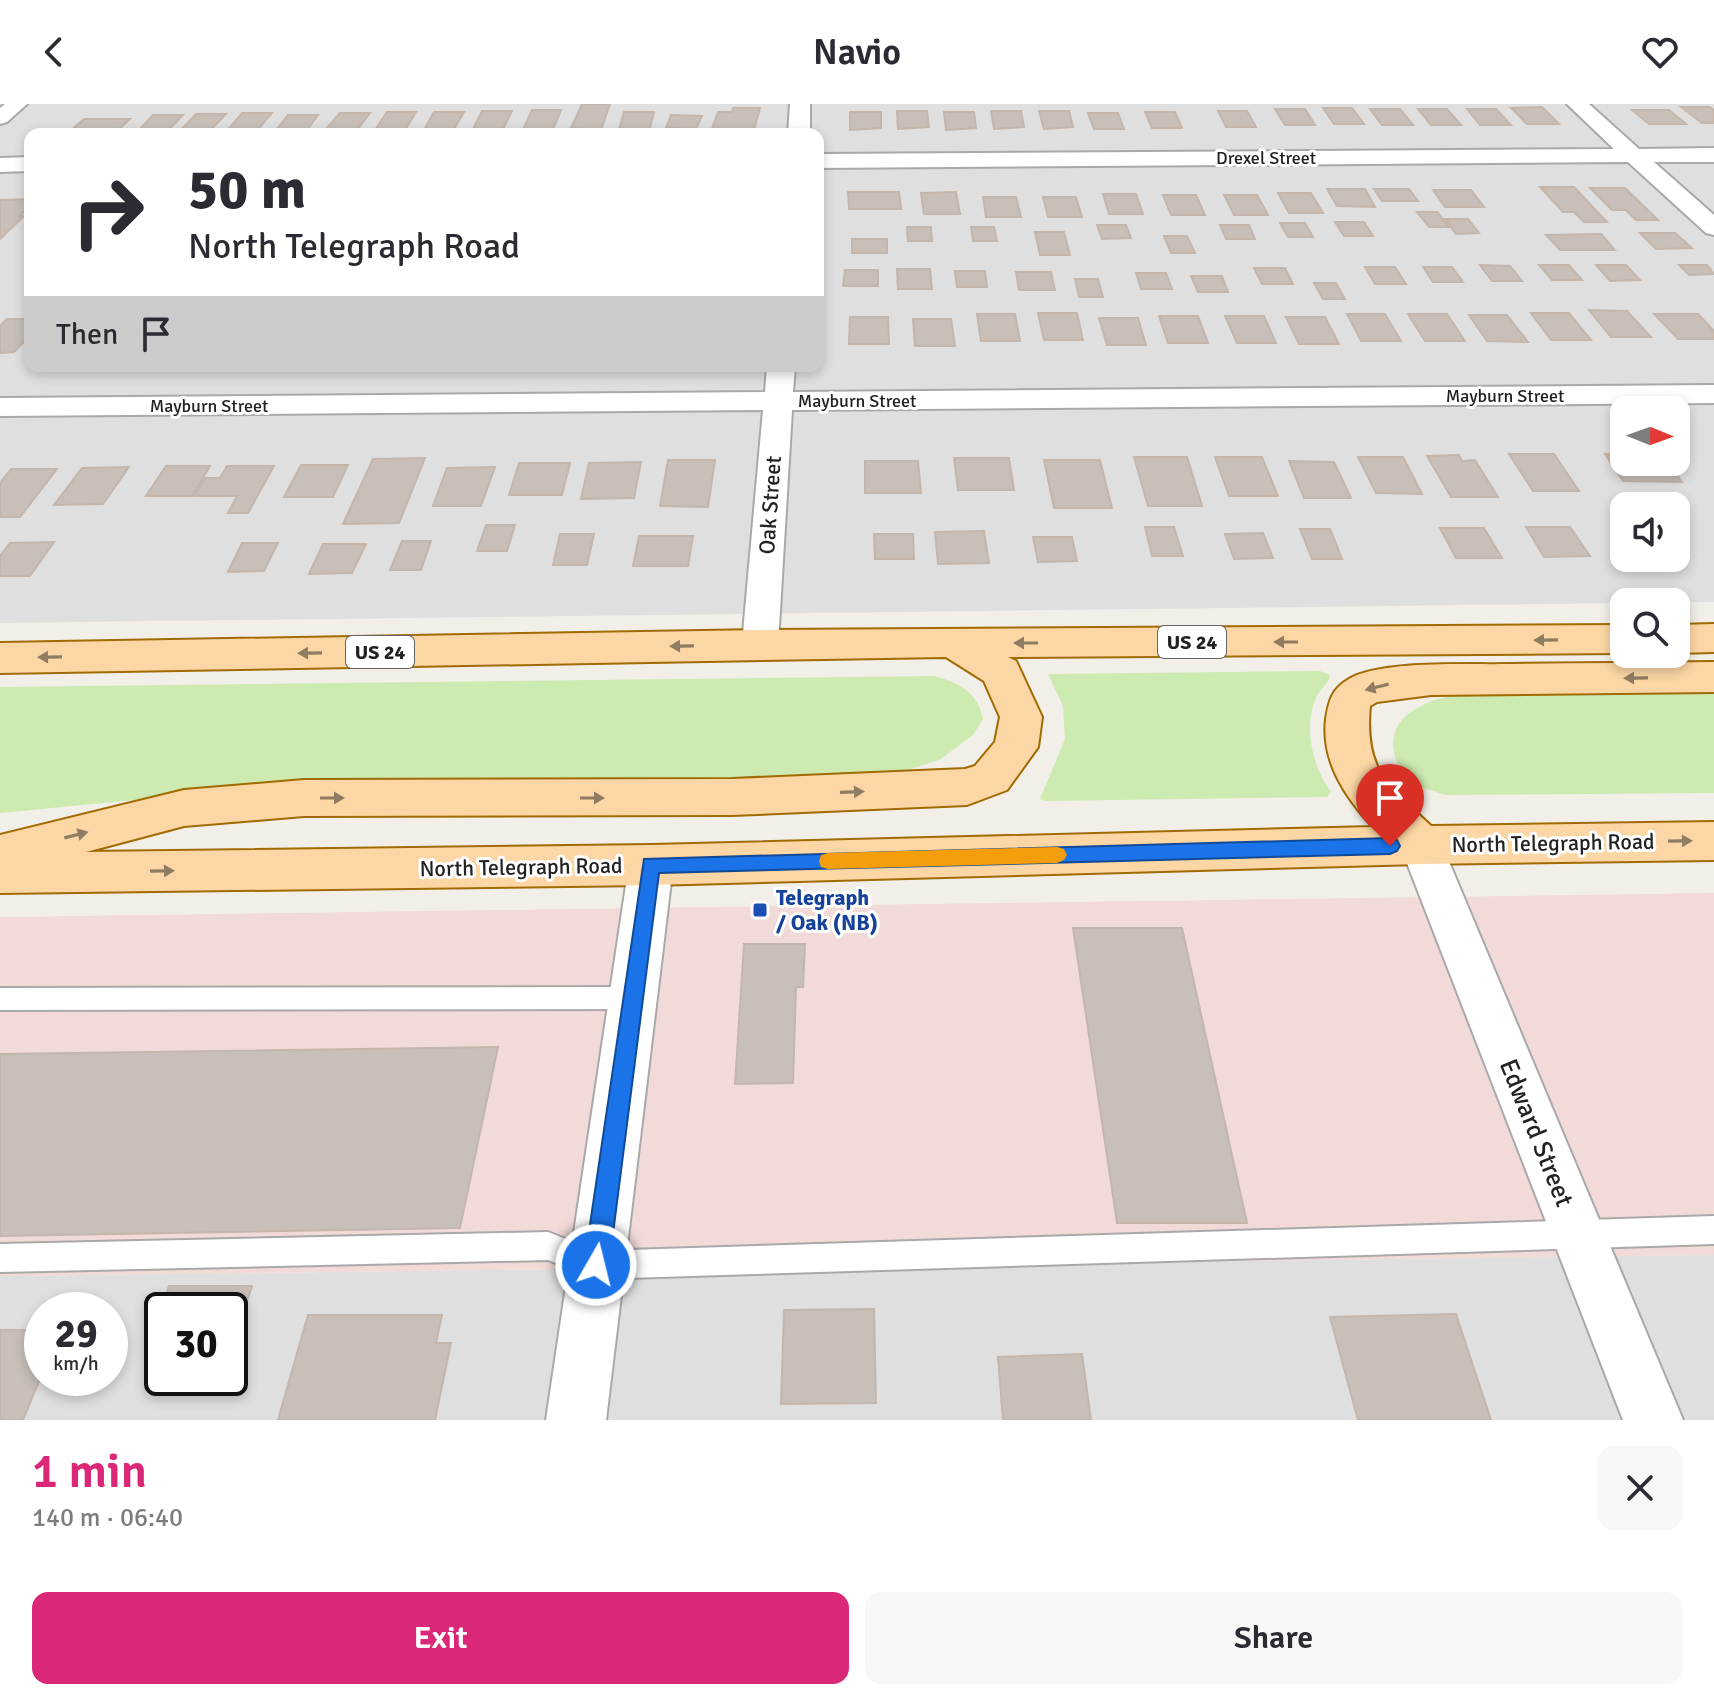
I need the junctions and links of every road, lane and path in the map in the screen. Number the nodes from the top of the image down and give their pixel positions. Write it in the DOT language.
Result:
graph roads {
  1 [pos="17,104"];
  2 [pos="800,104"];
  3 [pos="1577,104"];
  4 [pos="0,118"];
  5 [pos="799,128"];
  6 [pos="1634,155"];
  7 [pos="1714,155"];
  8 [pos="824,161"];
  9 [pos="24,164"];
  10 [pos="0,165"];
  11 [pos="1714,228"];
  12 [pos="781,372"];
  13 [pos="1714,394"];
  14 [pos="779,401"];
  15 [pos="0,407"];
  16 [pos="1714,638"];
  17 [pos="1610,639"];
  18 [pos="1690,639"];
  19 [pos="954,643"];
  20 [pos="760,644"];
  21 [pos="0,658"];
  22 [pos="1714,677"];
  23 [pos="1714,841"];
  24 [pos="1421,845"];
  25 [pos="0,855"];
  26 [pos="651,865"];
  27 [pos="0,873"];
  28 [pos="633,998"];
  29 [pos="0,999"];
  30 [pos="1714,1230"];
  31 [pos="1578,1235"];
  32 [pos="0,1258"];
  33 [pos="596,1265"];
  34 [pos="576,1420"];
  35 [pos="1653,1420"];
  1 -- 4 [label="street"];
  2 -- 5 [label="street"];
  3 -- 6 [label="street"];
  6 -- 7 [label="street, Drexel Street"];
  6 -- 8 [label="street, Drexel Street"];
  6 -- 11 [label="street"];
  9 -- 10 [label="street"];
  12 -- 14 [label="street, Oak Street"];
  13 -- 14 [label="street, Mayburn Street"];
  14 -- 15 [label="street, Mayburn Street"];
  14 -- 20 [label="street, Oak Street"];
  16 -- 18 [label="main road"];
  17 -- 19 [label="main road, US 24, one-way"];
  19 -- 20 [label="main road, US 24"];
  25 -- 19 [label="main road, one-way"];
  20 -- 21 [label="main road, US 24, one-way"];
  22 -- 24 [label="main road, one-way"];
  24 -- 23 [label="main road, North Telegraph Road, one-way"];
  24 -- 26 [label="main road, North Telegraph Road"];
  24 -- 31 [label="street, Edward Street"];
  27 -- 26 [label="main road, North Telegraph Road, one-way"];
  26 -- 28 [label="street"];
  28 -- 29 [label="lane"];
  28 -- 33 [label="street"];
  30 -- 31 [label="lane"];
  31 -- 33 [label="lane"];
  31 -- 35 [label="street, Edward Street"];
  32 -- 33 [label="lane"];
  33 -- 34 [label="street"];
}
